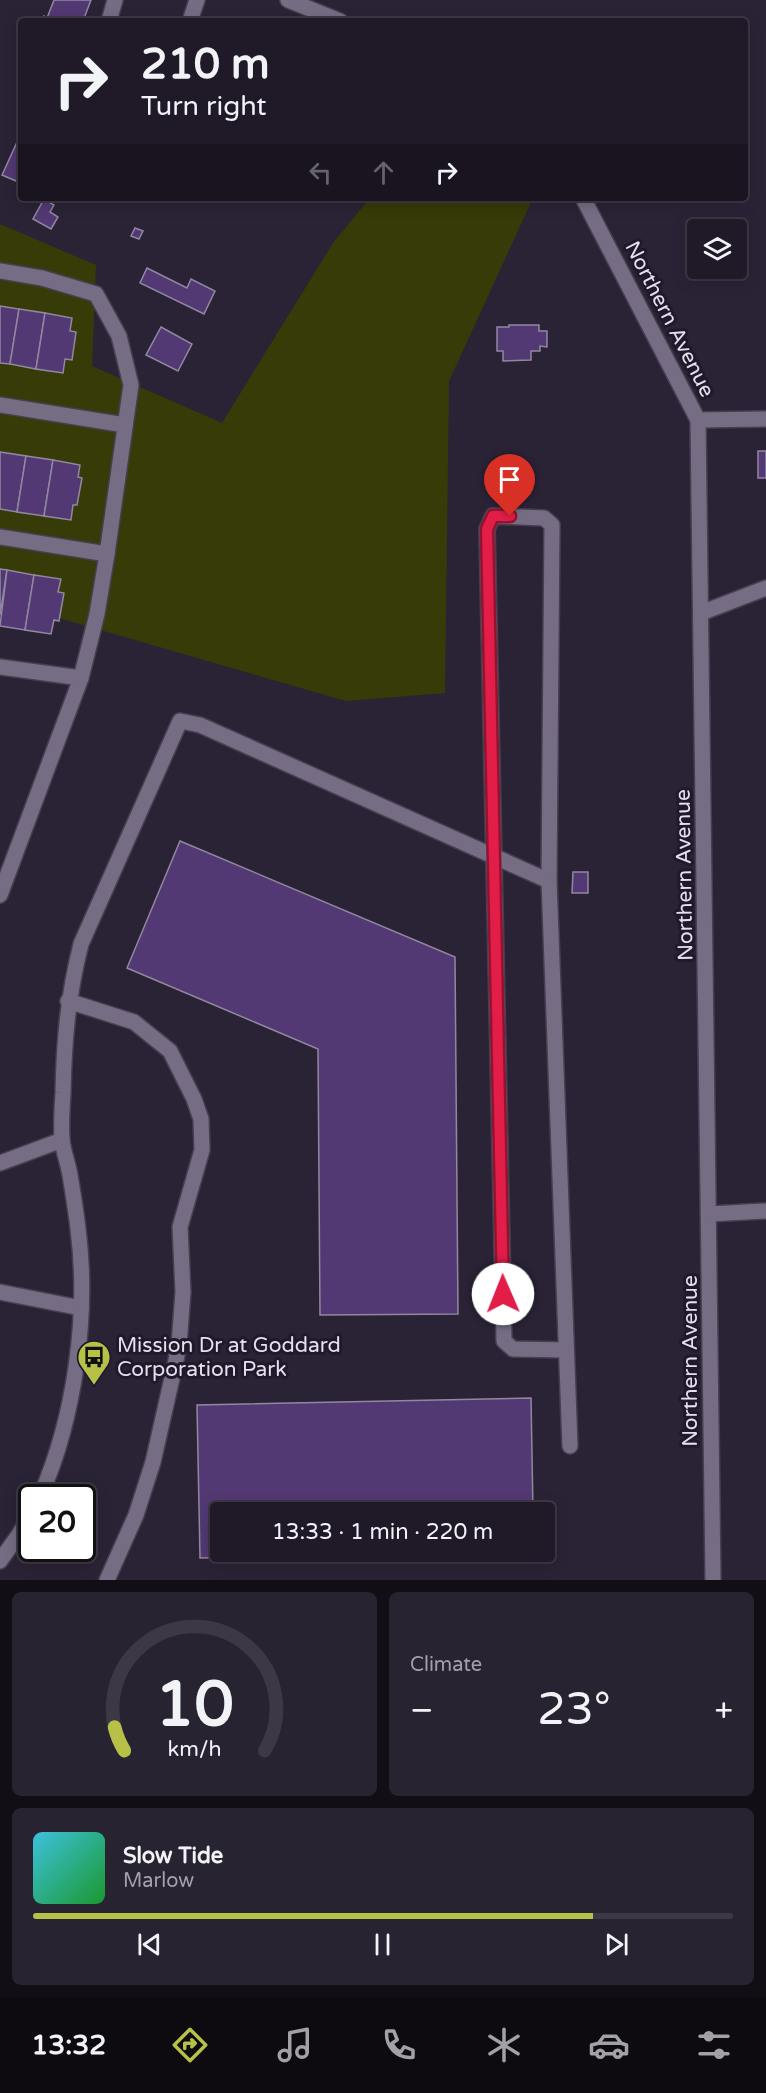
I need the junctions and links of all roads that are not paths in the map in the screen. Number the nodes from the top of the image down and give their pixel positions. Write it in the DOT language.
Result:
graph roads {
  1 [pos="115,0"];
  2 [pos="197,0"];
  3 [pos="288,0"];
  4 [pos="110,18"];
  5 [pos="191,18"];
  6 [pos="333,18"];
  7 [pos="585,201"];
  8 [pos="0,271"];
  9 [pos="0,405"];
  10 [pos="766,419"];
  11 [pos="698,420"];
  12 [pos="125,425"];
  13 [pos="0,537"];
  14 [pos="107,554"];
  15 [pos="766,588"];
  16 [pos="701,613"];
  17 [pos="0,668"];
  18 [pos="81,678"];
  19 [pos="494,856"];
  20 [pos="549,880"];
  21 [pos="0,895"];
  22 [pos="68,1001"];
  23 [pos="62,1140"];
  24 [pos="0,1163"];
  25 [pos="766,1211"];
  26 [pos="710,1214"];
  27 [pos="0,1292"];
  28 [pos="81,1308"];
  29 [pos="566,1350"];
  30 [pos="570,1446"];
  31 [pos="45,1484"];
  32 [pos="18,1536"];
  33 [pos="0,1561"];
  34 [pos="107,1580"];
  35 [pos="713,1580"];
  1 -- 4 [label="street"];
  2 -- 5 [label="street"];
  3 -- 6 [label="street"];
  7 -- 11 [label="street, Northern Avenue"];
  8 -- 12 [label="street"];
  9 -- 12 [label="street"];
  10 -- 11 [label="street"];
  11 -- 16 [label="street, Northern Avenue"];
  12 -- 14 [label="street"];
  13 -- 14 [label="street"];
  14 -- 18 [label="street"];
  15 -- 16 [label="street"];
  16 -- 26 [label="street, Northern Avenue"];
  17 -- 18 [label="street"];
  18 -- 21 [label="street"];
  19 -- 20 [label="street"];
  19 -- 20 [label="street"];
  19 -- 22 [label="street"];
  19 -- 29 [label="street"];
  20 -- 29 [label="street"];
  22 -- 23 [label="street"];
  22 -- 34 [label="street"];
  23 -- 24 [label="street"];
  23 -- 28 [label="street"];
  25 -- 26 [label="street"];
  26 -- 35 [label="street, Northern Avenue"];
  27 -- 28 [label="street"];
  28 -- 31 [label="street"];
  29 -- 30 [label="street"];
  32 -- 33 [label="street"];
}
